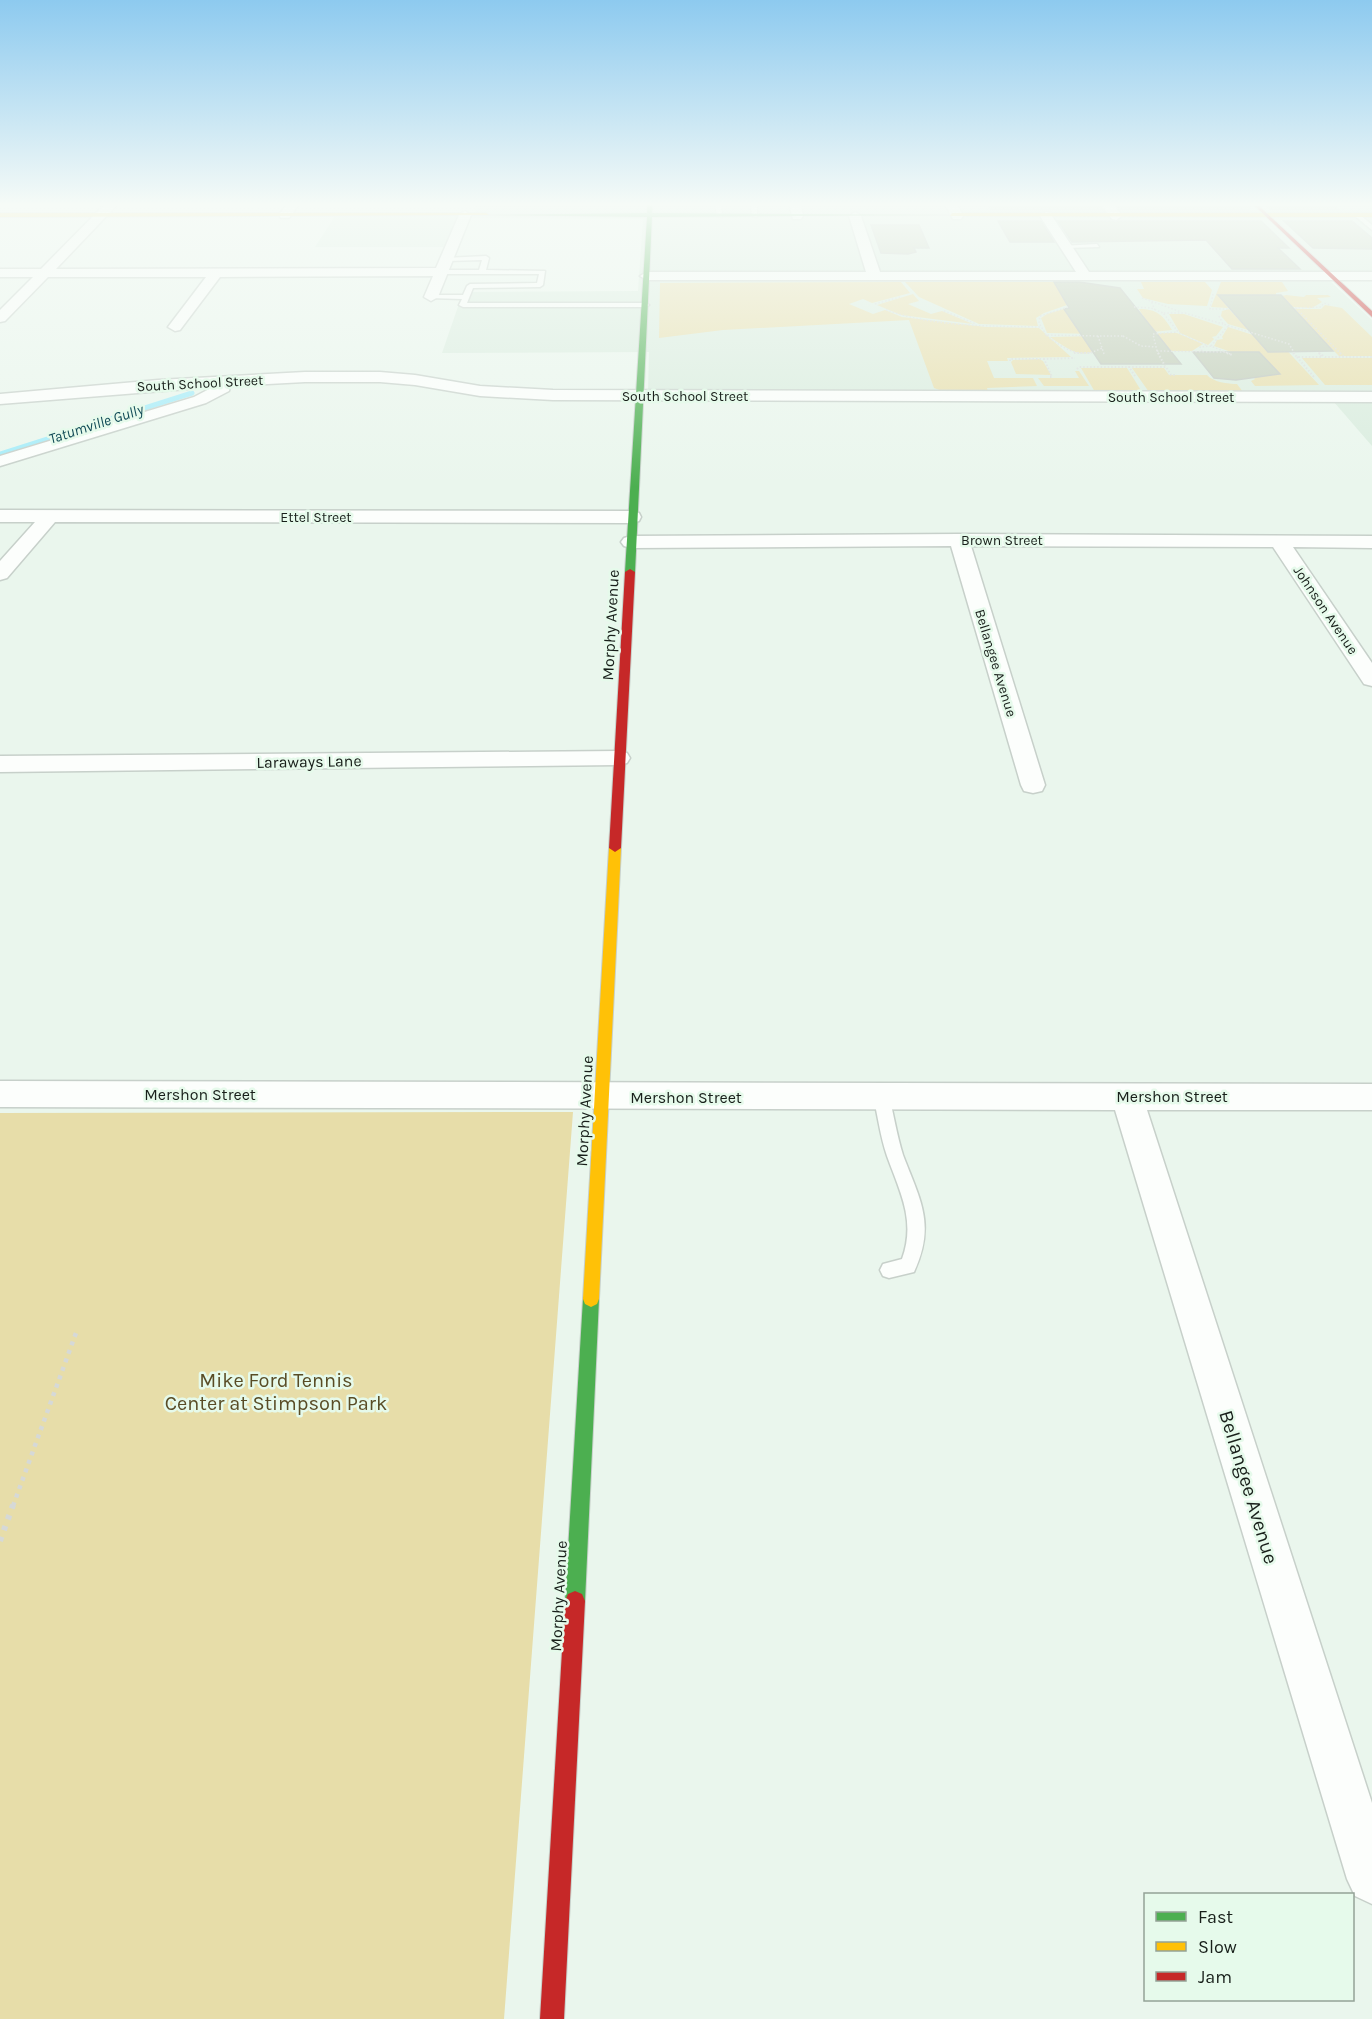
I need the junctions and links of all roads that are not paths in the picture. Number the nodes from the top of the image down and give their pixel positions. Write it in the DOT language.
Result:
graph roads {
  1 [pos="21,298"];
  2 [pos="197,298"];
  3 [pos="466,298"];
  4 [pos="645,298"];
  5 [pos="1353,298"];
  6 [pos="645,305"];
  7 [pos="1372,315"];
  8 [pos="0,318"];
  9 [pos="175,327"];
  10 [pos="236,382"];
  11 [pos="640,397"];
  12 [pos="1372,397"];
  13 [pos="0,399"];
  14 [pos="2,461"];
  15 [pos="0,516"];
  16 [pos="49,517"];
  17 [pos="632,517"];
  18 [pos="959,540"];
  19 [pos="1279,541"];
  20 [pos="632,542"];
  21 [pos="1372,542"];
  22 [pos="0,574"];
  23 [pos="1372,679"];
  24 [pos="618,758"];
  25 [pos="0,764"];
  26 [pos="1033,785"];
  27 [pos="0,1094"];
  28 [pos="881,1096"];
  29 [pos="1127,1096"];
  30 [pos="1372,1096"];
  31 [pos="602,1097"];
  32 [pos="889,1270"];
  33 [pos="1372,1878"];
  34 [pos="552,2019"];
  1 -- 8 [label="street"];
  2 -- 9 [label="street"];
  3 -- 6 [label="lane"];
  4 -- 6 [label="street, Morphy Avenue"];
  5 -- 7 [label="street"];
  6 -- 11 [label="street, Morphy Avenue"];
  10 -- 11 [label="street, South School Street"];
  10 -- 13 [label="street, South School Street"];
  10 -- 14 [label="street"];
  11 -- 12 [label="street, South School Street"];
  11 -- 17 [label="street, Morphy Avenue"];
  15 -- 16 [label="street, Ettel Street"];
  16 -- 17 [label="street, Ettel Street"];
  16 -- 22 [label="street"];
  17 -- 20 [label="street, Morphy Avenue"];
  18 -- 19 [label="street, Brown Street"];
  18 -- 20 [label="street, Brown Street"];
  18 -- 26 [label="street, Bellangee Avenue"];
  19 -- 21 [label="street, Brown Street"];
  19 -- 23 [label="street, Johnson Avenue"];
  20 -- 24 [label="street, Morphy Avenue"];
  24 -- 25 [label="street, Laraways Lane"];
  24 -- 31 [label="street, Morphy Avenue"];
  27 -- 31 [label="street, Mershon Street"];
  28 -- 29 [label="street, Mershon Street"];
  28 -- 31 [label="street, Mershon Street"];
  28 -- 32 [label="lane"];
  29 -- 30 [label="street, Mershon Street"];
  29 -- 33 [label="street, Bellangee Avenue"];
  31 -- 34 [label="street, Morphy Avenue"];
}
